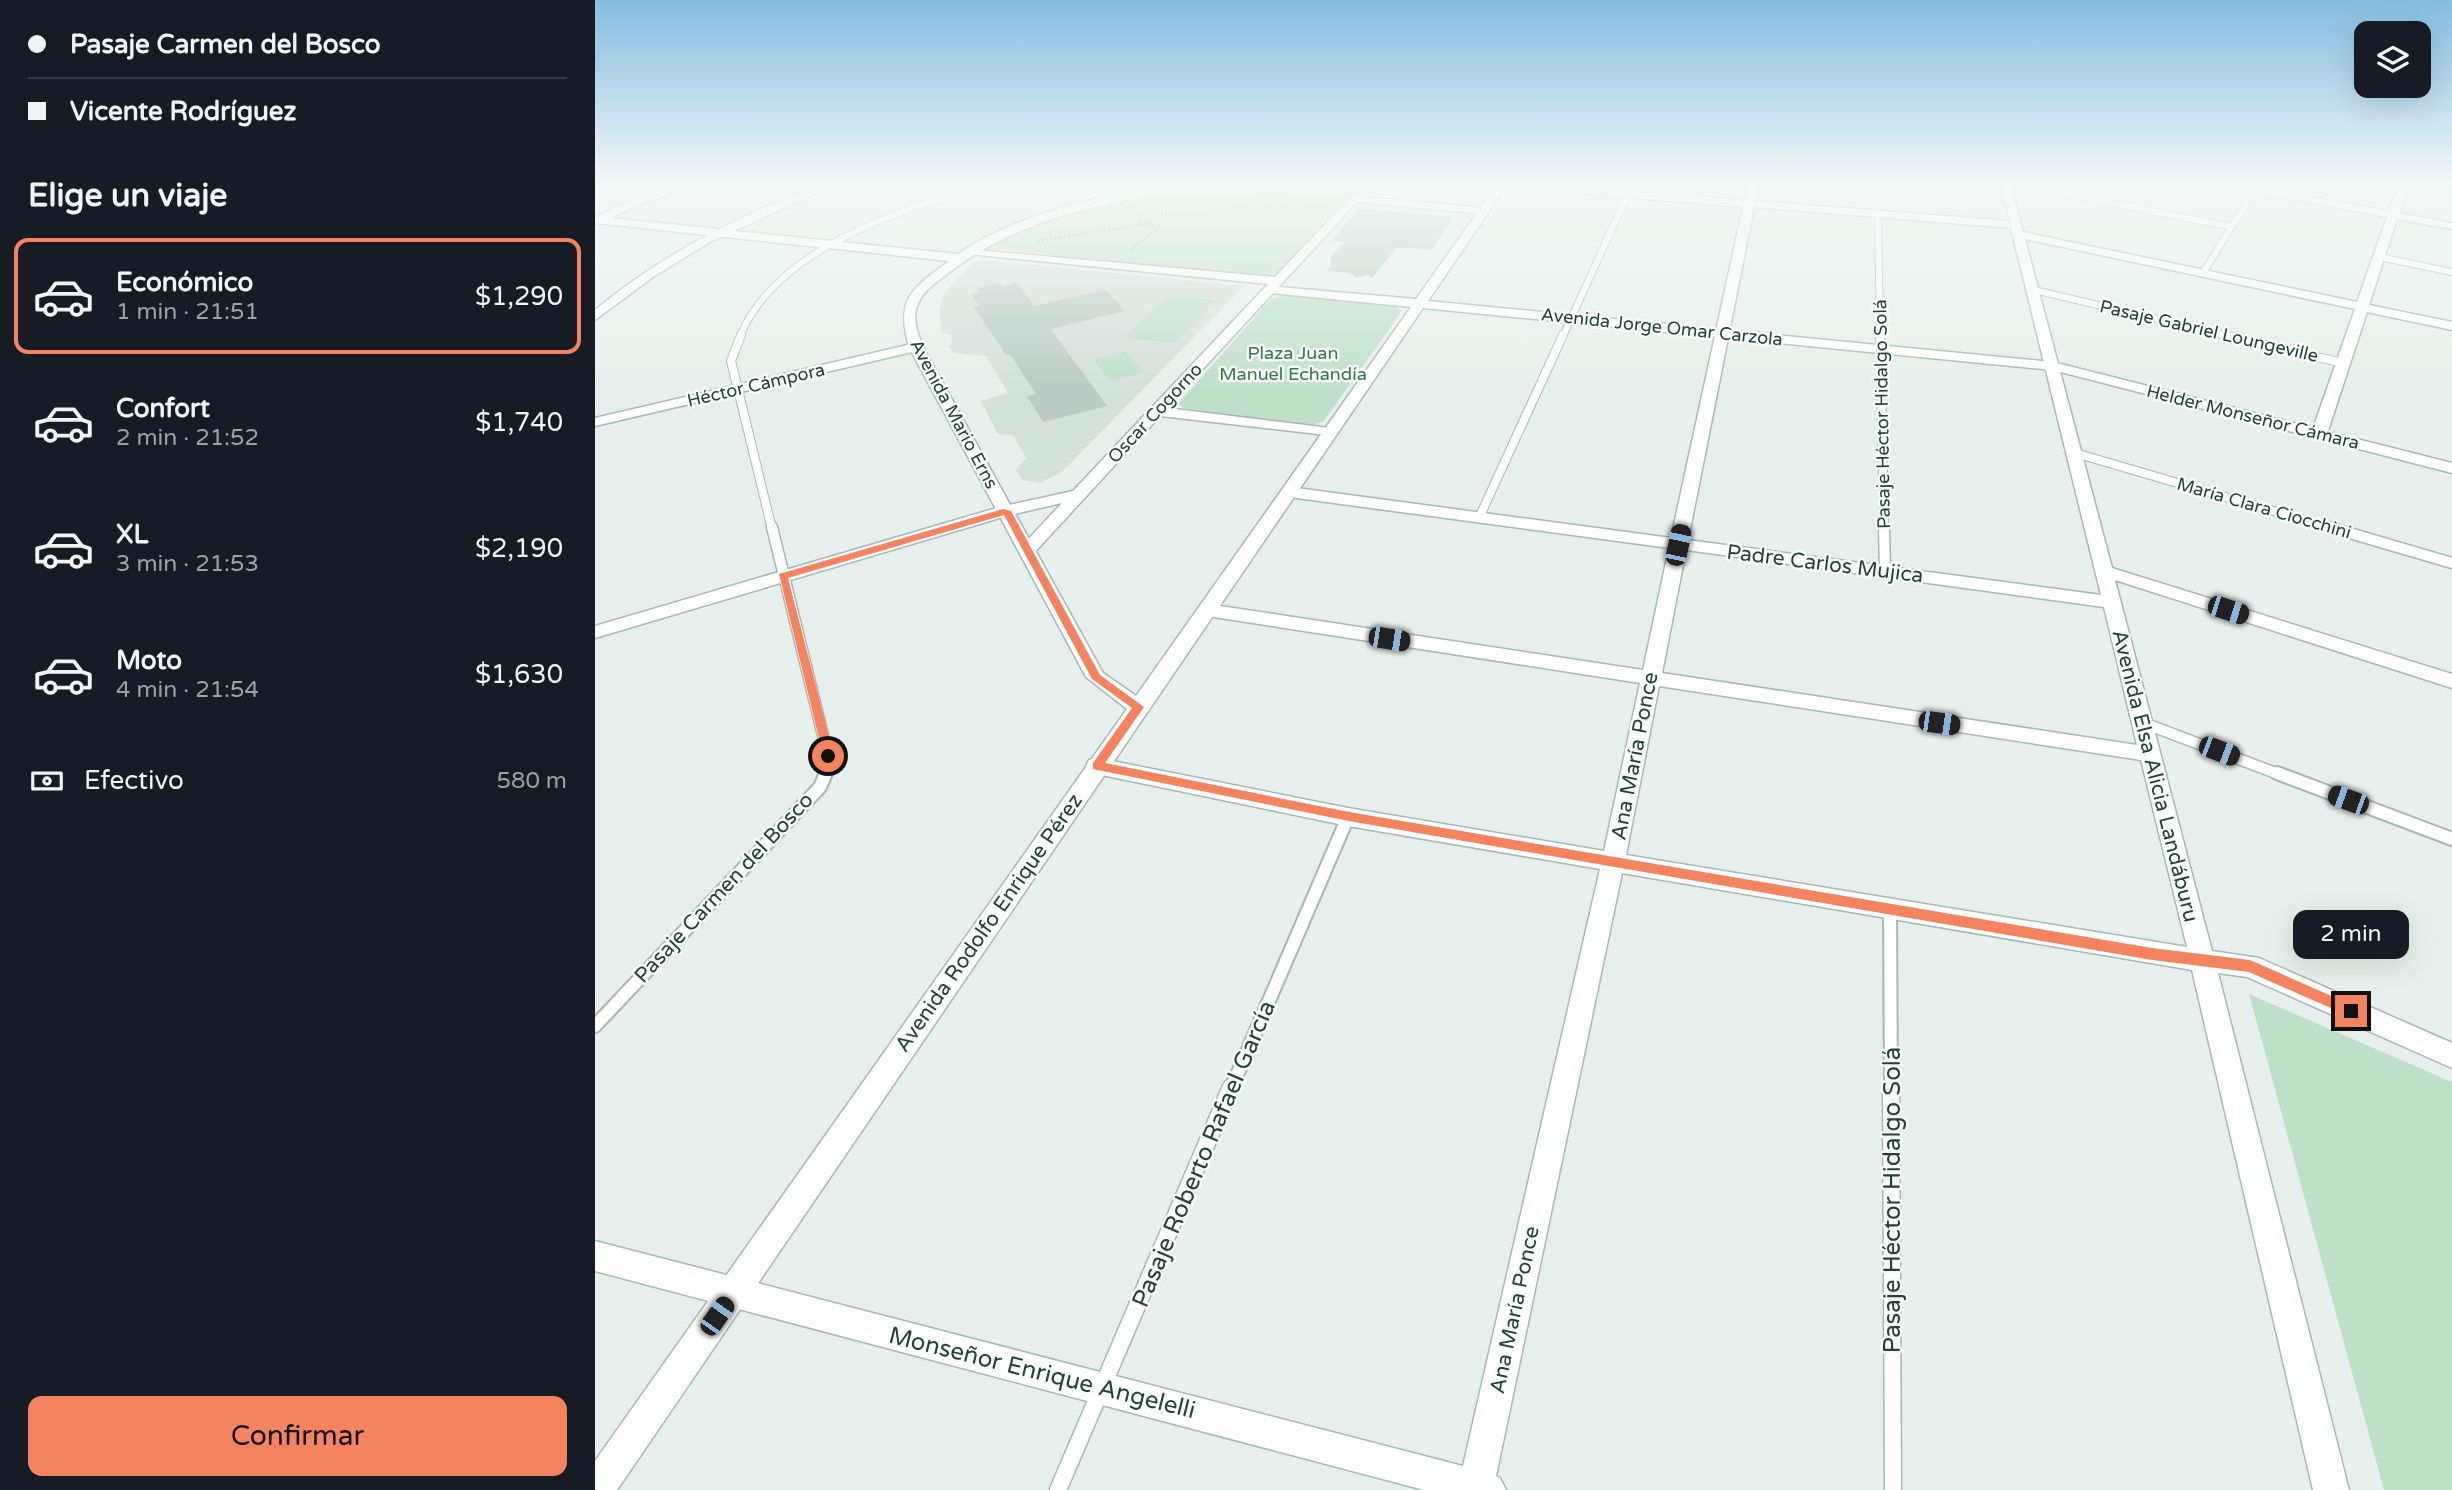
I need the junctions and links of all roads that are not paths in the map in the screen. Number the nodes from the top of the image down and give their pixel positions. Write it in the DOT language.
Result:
graph roads {
  1 [pos="679,255"];
  2 [pos="820,255"];
  3 [pos="958,255"];
  4 [pos="964,255"];
  5 [pos="1302,255"];
  6 [pos="1453,255"];
  7 [pos="1601,255"];
  8 [pos="1738,255"];
  9 [pos="1879,255"];
  10 [pos="2025,255"];
  11 [pos="2125,255"];
  12 [pos="2215,255"];
  13 [pos="2379,257"];
  14 [pos="2452,272"];
  15 [pos="2203,273"];
  16 [pos="1274,285"];
  17 [pos="2034,290"];
  18 [pos="1419,303"];
  19 [pos="2363,306"];
  20 [pos="595,316"];
  21 [pos="1573,318"];
  22 [pos="2452,326"];
  23 [pos="1721,333"];
  24 [pos="916,347"];
  25 [pos="1881,349"];
  26 [pos="2343,363"];
  27 [pos="2053,366"];
  28 [pos="736,390"];
  29 [pos="1158,411"];
  30 [pos="595,422"];
  31 [pos="1330,433"];
  32 [pos="2319,434"];
  33 [pos="2075,453"];
  34 [pos="2452,468"];
  35 [pos="1289,492"];
  36 [pos="1080,494"];
  37 [pos="1006,511"];
  38 [pos="1479,518"];
  39 [pos="1678,545"];
  40 [pos="1028,549"];
  41 [pos="2452,563"];
  42 [pos="2104,571"];
  43 [pos="1885,572"];
  44 [pos="783,576"];
  45 [pos="2111,602"];
  46 [pos="1207,610"];
  47 [pos="595,632"];
  48 [pos="1650,680"];
  49 [pos="2452,681"];
  50 [pos="1138,707"];
  51 [pos="2141,722"];
  52 [pos="2149,754"];
  53 [pos="1097,766"];
  54 [pos="1349,817"];
  55 [pos="2452,839"];
  56 [pos="1613,862"];
  57 [pos="1890,909"];
  58 [pos="2202,959"];
  59 [pos="595,1026"];
  60 [pos="2452,1056"];
  61 [pos="595,1256"];
  62 [pos="732,1294"];
  63 [pos="1104,1387"];
  64 [pos="1480,1489"];
  65 [pos="596,1490"];
  66 [pos="1058,1490"];
  67 [pos="1893,1490"];
  68 [pos="2331,1490"];
  1 -- 20 [label="street"];
  2 -- 28 [label="lane, Pasaje Carmen del Bosco"];
  3 -- 4 [label="street, Avenida Jorge Omar Carzola"];
  4 -- 16 [label="street, Avenida Jorge Omar Carzola"];
  4 -- 24 [label="street, Avenida Mario Erns"];
  5 -- 16 [label="street, Oscar Cogorno"];
  6 -- 18 [label="street, Avenida Rodolfo Enrique Pérez"];
  7 -- 21 [label="lane"];
  8 -- 23 [label="street, Ana María Ponce"];
  9 -- 25 [label="lane, Pasaje Héctor Hidalgo Solá"];
  10 -- 17 [label="street, Avenida Elsa Alicia Landáburu"];
  11 -- 15 [label="street"];
  12 -- 15 [label="lane"];
  13 -- 14 [label="lane"];
  13 -- 19 [label="street"];
  15 -- 19 [label="street"];
  16 -- 18 [label="street, Avenida Jorge Omar Carzola"];
  16 -- 29 [label="street, Oscar Cogorno"];
  17 -- 26 [label="lane, Pasaje Gabriel Loungeville"];
  17 -- 27 [label="street, Avenida Elsa Alicia Landáburu"];
  18 -- 21 [label="street, Avenida Jorge Omar Carzola"];
  18 -- 31 [label="street, Avenida Rodolfo Enrique Pérez"];
  19 -- 22 [label="street"];
  19 -- 26 [label="street"];
  21 -- 23 [label="street, Avenida Jorge Omar Carzola"];
  21 -- 38 [label="lane"];
  23 -- 25 [label="street, Avenida Jorge Omar Carzola"];
  23 -- 39 [label="street, Ana María Ponce"];
  24 -- 28 [label="street, Héctor Cámpora"];
  24 -- 37 [label="street, Avenida Mario Erns"];
  25 -- 27 [label="street, Avenida Jorge Omar Carzola"];
  25 -- 43 [label="lane, Pasaje Héctor Hidalgo Solá"];
  26 -- 32 [label="street"];
  27 -- 32 [label="street, Helder Monseñor Cámara"];
  27 -- 33 [label="street, Avenida Elsa Alicia Landáburu"];
  28 -- 30 [label="street, Héctor Cámpora"];
  28 -- 44 [label="lane, Pasaje Carmen del Bosco"];
  29 -- 31 [label="street"];
  29 -- 36 [label="street, Oscar Cogorno"];
  31 -- 35 [label="street, Avenida Rodolfo Enrique Pérez"];
  32 -- 34 [label="street, Helder Monseñor Cámara"];
  33 -- 41 [label="lane, María Clara Ciocchini"];
  33 -- 42 [label="street, Avenida Elsa Alicia Landáburu"];
  35 -- 38 [label="street, Padre Carlos Mujica"];
  35 -- 46 [label="street, Avenida Rodolfo Enrique Pérez"];
  36 -- 37 [label="street"];
  36 -- 40 [label="street, Oscar Cogorno"];
  37 -- 40 [label="street, Avenida Mario Erns"];
  37 -- 44 [label="street"];
  38 -- 39 [label="street, Padre Carlos Mujica"];
  39 -- 43 [label="street, Padre Carlos Mujica"];
  39 -- 48 [label="street, Ana María Ponce"];
  40 -- 50 [label="street, Avenida Mario Erns"];
  42 -- 45 [label="street, Avenida Elsa Alicia Landáburu"];
  42 -- 49 [label="street"];
  43 -- 45 [label="street, Padre Carlos Mujica"];
  44 -- 47 [label="street"];
  44 -- 59 [label="lane, Pasaje Carmen del Bosco"];
  45 -- 51 [label="street, Avenida Elsa Alicia Landáburu"];
  46 -- 48 [label="street"];
  46 -- 50 [label="street, Avenida Rodolfo Enrique Pérez"];
  48 -- 52 [label="street"];
  48 -- 56 [label="street, Ana María Ponce"];
  50 -- 53 [label="street, Avenida Rodolfo Enrique Pérez"];
  51 -- 52 [label="street, Avenida Elsa Alicia Landáburu"];
  51 -- 55 [label="lane"];
  52 -- 58 [label="street, Avenida Elsa Alicia Landáburu"];
  53 -- 54 [label="street"];
  53 -- 62 [label="street, Avenida Rodolfo Enrique Pérez"];
  54 -- 56 [label="street"];
  54 -- 63 [label="lane, Pasaje Roberto Rafael García"];
  56 -- 57 [label="street"];
  56 -- 64 [label="street, Ana María Ponce"];
  57 -- 58 [label="street"];
  57 -- 67 [label="lane, Pasaje Héctor Hidalgo Solá"];
  58 -- 60 [label="street"];
  58 -- 68 [label="street, Avenida Elsa Alicia Landáburu"];
  61 -- 62 [label="street, Monseñor Enrique Angelelli"];
  62 -- 63 [label="street, Monseñor Enrique Angelelli"];
  62 -- 65 [label="street, Avenida Rodolfo Enrique Pérez"];
  63 -- 64 [label="street, Monseñor Enrique Angelelli"];
  63 -- 66 [label="lane, Pasaje Roberto Rafael García"];
}
